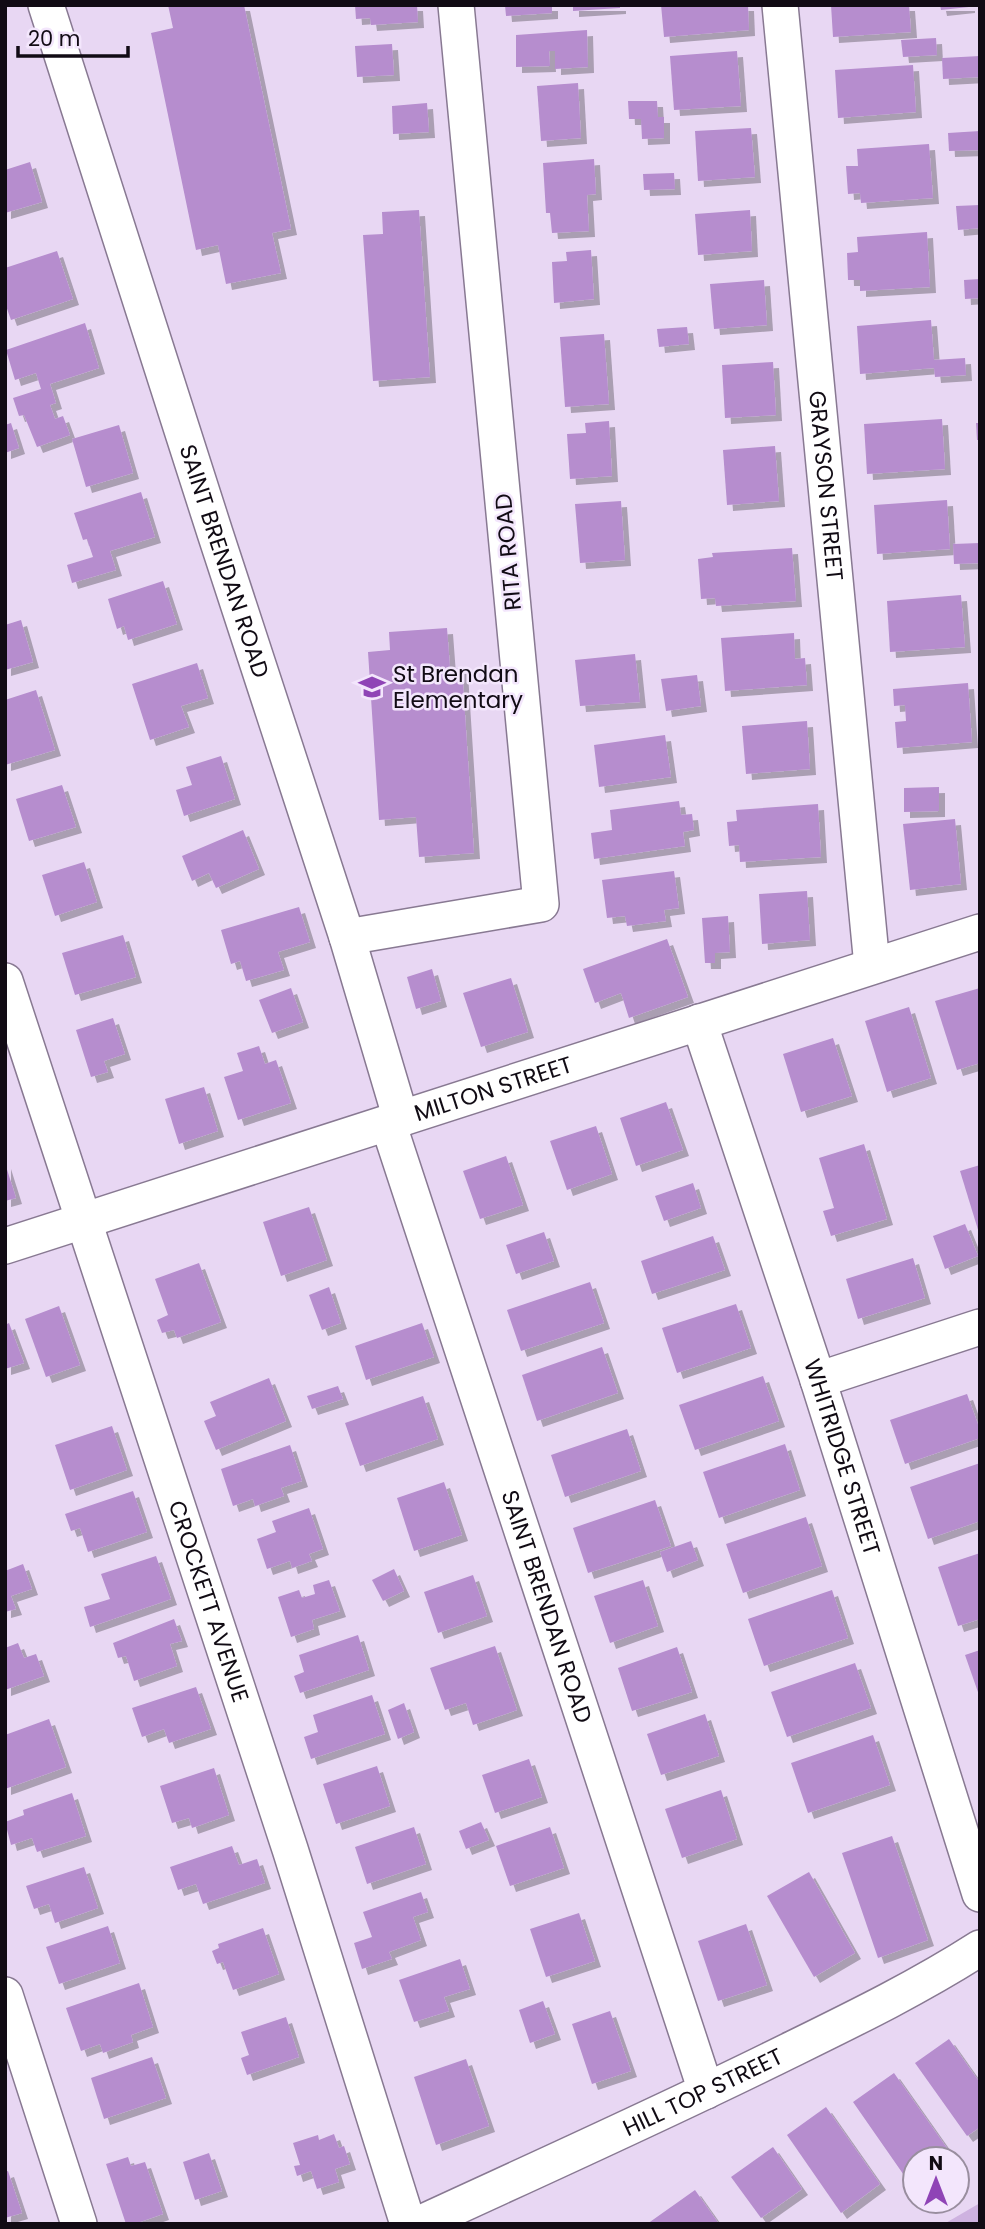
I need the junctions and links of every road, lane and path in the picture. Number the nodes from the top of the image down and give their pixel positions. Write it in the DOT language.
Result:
graph roads {
  1 [pos="46,5"];
  2 [pos="456,5"];
  3 [pos="780,5"];
  4 [pos="980,932"];
  5 [pos="347,937"];
  6 [pos="872,966"];
  7 [pos="5,981"];
  8 [pos="699,1022"];
  9 [pos="394,1121"];
  10 [pos="83,1221"];
  11 [pos="5,1247"];
  12 [pos="980,1327"];
  13 [pos="818,1380"];
  14 [pos="980,1894"];
  15 [pos="980,1948"];
  16 [pos="5,1995"];
  17 [pos="706,2091"];
  18 [pos="79,2224"];
  19 [pos="408,2224"];
  20 [pos="419,2224"];
  1 -- 5 [label="street, SAINT BRENDAN ROAD"];
  2 -- 5 [label="street, RITA ROAD"];
  3 -- 6 [label="street, GRAYSON STREET"];
  4 -- 6 [label="street, MILTON STREET"];
  5 -- 9 [label="street, SAINT BRENDAN ROAD"];
  6 -- 8 [label="street, MILTON STREET"];
  7 -- 10 [label="street, CROCKETT AVENUE"];
  8 -- 9 [label="street, MILTON STREET"];
  8 -- 13 [label="street, WHITRIDGE STREET"];
  9 -- 10 [label="street, MILTON STREET"];
  9 -- 17 [label="street, SAINT BRENDAN ROAD"];
  10 -- 11 [label="street, MILTON STREET"];
  10 -- 19 [label="street, CROCKETT AVENUE"];
  12 -- 13 [label="street"];
  13 -- 14 [label="street, WHITRIDGE STREET"];
  15 -- 17 [label="street, HILL TOP STREET"];
  16 -- 18 [label="street"];
  17 -- 20 [label="street, HILL TOP STREET"];
}
